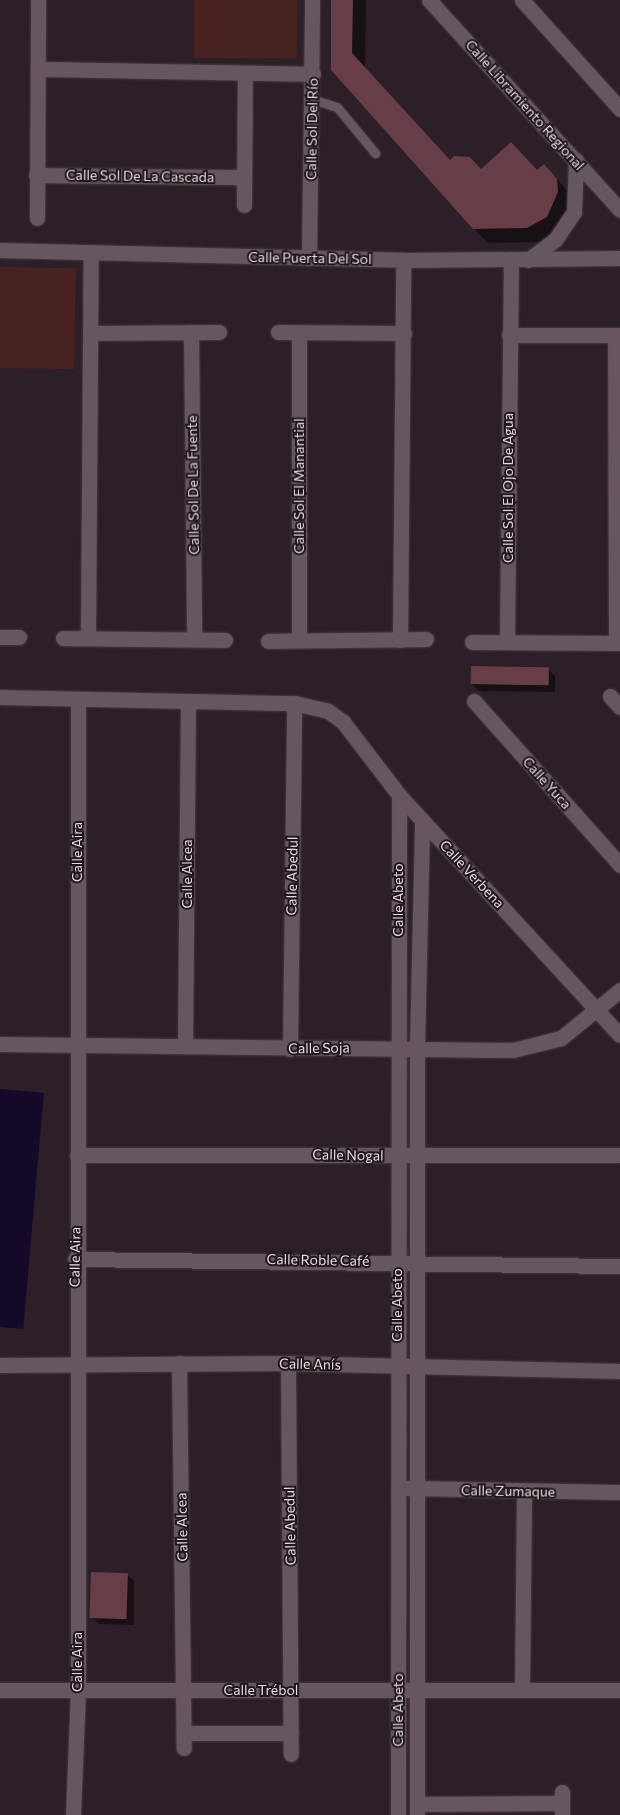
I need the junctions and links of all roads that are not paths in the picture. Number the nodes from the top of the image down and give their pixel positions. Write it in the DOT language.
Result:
graph roads {
  1 [pos="38,0"];
  2 [pos="312,0"];
  3 [pos="429,0"];
  4 [pos="522,0"];
  5 [pos="38,70"];
  6 [pos="245,73"];
  7 [pos="313,74"];
  8 [pos="312,99"];
  9 [pos="620,109"];
  10 [pos="375,153"];
  11 [pos="576,160"];
  12 [pos="36,175"];
  13 [pos="244,177"];
  14 [pos="244,205"];
  15 [pos="620,210"];
  16 [pos="37,218"];
  17 [pos="0,250"];
  18 [pos="92,252"];
  19 [pos="309,258"];
  20 [pos="620,258"];
  21 [pos="403,260"];
  22 [pos="511,260"];
  23 [pos="528,260"];
  24 [pos="90,332"];
  25 [pos="191,332"];
  26 [pos="219,332"];
  27 [pos="278,332"];
  28 [pos="299,332"];
  29 [pos="404,333"];
  30 [pos="509,335"];
  31 [pos="617,335"];
  32 [pos="0,637"];
  33 [pos="19,637"];
  34 [pos="88,637"];
  35 [pos="63,638"];
  36 [pos="194,638"];
  37 [pos="225,640"];
  38 [pos="268,640"];
  39 [pos="299,640"];
  40 [pos="400,640"];
  41 [pos="426,640"];
  42 [pos="507,641"];
  43 [pos="472,642"];
  44 [pos="618,643"];
  45 [pos="610,696"];
  46 [pos="0,697"];
  47 [pos="78,699"];
  48 [pos="474,701"];
  49 [pos="188,702"];
  50 [pos="294,703"];
  51 [pos="620,708"];
  52 [pos="399,795"];
  53 [pos="422,820"];
  54 [pos="620,865"];
  55 [pos="620,990"];
  56 [pos="598,1011"];
  57 [pos="620,1035"];
  58 [pos="0,1044"];
  59 [pos="76,1044"];
  60 [pos="185,1046"];
  61 [pos="397,1046"];
  62 [pos="417,1047"];
  63 [pos="290,1049"];
  64 [pos="77,1155"];
  65 [pos="620,1155"];
  66 [pos="398,1156"];
  67 [pos="419,1156"];
  68 [pos="75,1259"];
  69 [pos="397,1261"];
  70 [pos="420,1261"];
  71 [pos="620,1266"];
  72 [pos="179,1363"];
  73 [pos="288,1363"];
  74 [pos="0,1365"];
  75 [pos="419,1365"];
  76 [pos="75,1366"];
  77 [pos="396,1366"];
  78 [pos="620,1371"];
  79 [pos="395,1487"];
  80 [pos="417,1488"];
  81 [pos="620,1492"];
  82 [pos="524,1493"];
  83 [pos="78,1689"];
  84 [pos="292,1689"];
  85 [pos="398,1689"];
  86 [pos="420,1689"];
  87 [pos="0,1690"];
  88 [pos="184,1690"];
  89 [pos="522,1690"];
  90 [pos="620,1690"];
  91 [pos="184,1733"];
  92 [pos="291,1733"];
  93 [pos="184,1748"];
  94 [pos="290,1754"];
  95 [pos="562,1803"];
  96 [pos="417,1809"];
  97 [pos="73,1815"];
  98 [pos="398,1815"];
  1 -- 5 [label="street"];
  2 -- 7 [label="street, Calle Sol Del Río"];
  3 -- 11 [label="street, Calle Libramiento Regional"];
  4 -- 9 [label="street"];
  5 -- 6 [label="street"];
  5 -- 12 [label="street"];
  6 -- 7 [label="street"];
  6 -- 13 [label="street"];
  7 -- 8 [label="street, Calle Sol Del Río"];
  8 -- 10 [label="lane"];
  8 -- 19 [label="street, Calle Sol Del Río"];
  11 -- 15 [label="street, Calle Libramiento Regional"];
  11 -- 23 [label="street"];
  12 -- 13 [label="street, Calle Sol De La Cascada"];
  12 -- 16 [label="street"];
  13 -- 14 [label="street"];
  17 -- 18 [label="street, Calle Puerta Del Sol"];
  18 -- 19 [label="street, Calle Puerta Del Sol"];
  18 -- 24 [label="street"];
  19 -- 21 [label="street, Calle Puerta Del Sol"];
  20 -- 23 [label="street, Calle Puerta Del Sol"];
  21 -- 22 [label="street, Calle Puerta Del Sol"];
  21 -- 29 [label="street"];
  22 -- 23 [label="street, Calle Puerta Del Sol"];
  22 -- 30 [label="street, Calle Sol El Ojo De Agua"];
  24 -- 25 [label="street"];
  24 -- 34 [label="street"];
  25 -- 26 [label="street"];
  25 -- 36 [label="street, Calle Sol De La Fuente"];
  27 -- 28 [label="street"];
  28 -- 29 [label="street"];
  28 -- 39 [label="street, Calle Sol El Manantial"];
  29 -- 40 [label="street"];
  30 -- 31 [label="street"];
  30 -- 42 [label="street, Calle Sol El Ojo De Agua"];
  31 -- 44 [label="street"];
  32 -- 33 [label="street"];
  34 -- 35 [label="street"];
  34 -- 36 [label="street"];
  36 -- 37 [label="street"];
  38 -- 39 [label="street"];
  39 -- 40 [label="street"];
  40 -- 41 [label="street"];
  42 -- 43 [label="street"];
  42 -- 44 [label="street"];
  45 -- 51 [label="street"];
  46 -- 47 [label="street"];
  47 -- 49 [label="street"];
  47 -- 59 [label="street, Calle Aira"];
  48 -- 54 [label="street, Calle Yuca"];
  49 -- 50 [label="street"];
  49 -- 60 [label="street, Calle Alcea"];
  50 -- 52 [label="street, Calle Verbena"];
  50 -- 63 [label="street, Calle Abedul"];
  52 -- 53 [label="street, Calle Verbena"];
  52 -- 61 [label="street, Calle Abeto"];
  53 -- 56 [label="street, Calle Verbena"];
  53 -- 62 [label="street, Calle Abeto"];
  55 -- 56 [label="street, Calle Soja"];
  56 -- 57 [label="street, Calle Verbena"];
  56 -- 62 [label="street, Calle Soja"];
  58 -- 59 [label="street, Calle Soja"];
  59 -- 60 [label="street, Calle Soja"];
  59 -- 64 [label="street, Calle Aira"];
  60 -- 63 [label="street, Calle Soja"];
  61 -- 62 [label="street, Calle Soja"];
  61 -- 63 [label="street, Calle Soja"];
  61 -- 66 [label="street, Calle Abeto"];
  62 -- 67 [label="street, Calle Abeto"];
  64 -- 66 [label="street, Calle Nogal"];
  64 -- 68 [label="street, Calle Aira"];
  65 -- 67 [label="street, Calle Nogal"];
  66 -- 67 [label="street, Calle Nogal"];
  66 -- 69 [label="street, Calle Abeto"];
  67 -- 70 [label="street, Calle Abeto"];
  68 -- 69 [label="street, Calle Roble Café"];
  68 -- 76 [label="street, Calle Aira"];
  69 -- 70 [label="street, Calle Roble Café"];
  69 -- 77 [label="street, Calle Abeto"];
  70 -- 71 [label="street, Calle Roble Café"];
  70 -- 75 [label="street, Calle Abeto"];
  72 -- 73 [label="street, Calle Anís"];
  72 -- 76 [label="street, Calle Anís"];
  72 -- 88 [label="street, Calle Alcea"];
  73 -- 77 [label="street, Calle Anís"];
  73 -- 84 [label="street, Calle Abedul"];
  74 -- 76 [label="street, Calle Anís"];
  75 -- 77 [label="street, Calle Anís"];
  75 -- 78 [label="street, Calle Anís"];
  75 -- 80 [label="street, Calle Abeto"];
  76 -- 83 [label="street, Calle Aira"];
  77 -- 79 [label="street, Calle Abeto"];
  79 -- 80 [label="street, Calle Zumaque"];
  79 -- 85 [label="street, Calle Abeto"];
  80 -- 82 [label="street, Calle Zumaque"];
  80 -- 86 [label="street, Calle Abeto"];
  81 -- 82 [label="street, Calle Zumaque"];
  82 -- 89 [label="street"];
  83 -- 87 [label="street, Calle Trébol"];
  83 -- 88 [label="street, Calle Trébol"];
  83 -- 97 [label="street, Calle Aira"];
  84 -- 85 [label="street, Calle Trébol"];
  84 -- 88 [label="street, Calle Trébol"];
  84 -- 92 [label="street, Calle Abedul"];
  85 -- 86 [label="street, Calle Trébol"];
  85 -- 98 [label="street, Calle Abeto"];
  86 -- 89 [label="street, Calle Trébol"];
  86 -- 96 [label="street, Calle Abeto"];
  88 -- 91 [label="street, Calle Alcea"];
  89 -- 90 [label="street, Calle Trébol"];
  91 -- 92 [label="street"];
  91 -- 93 [label="street, Calle Alcea"];
  92 -- 94 [label="street, Calle Abedul"];
  95 -- 96 [label="street"];
}
